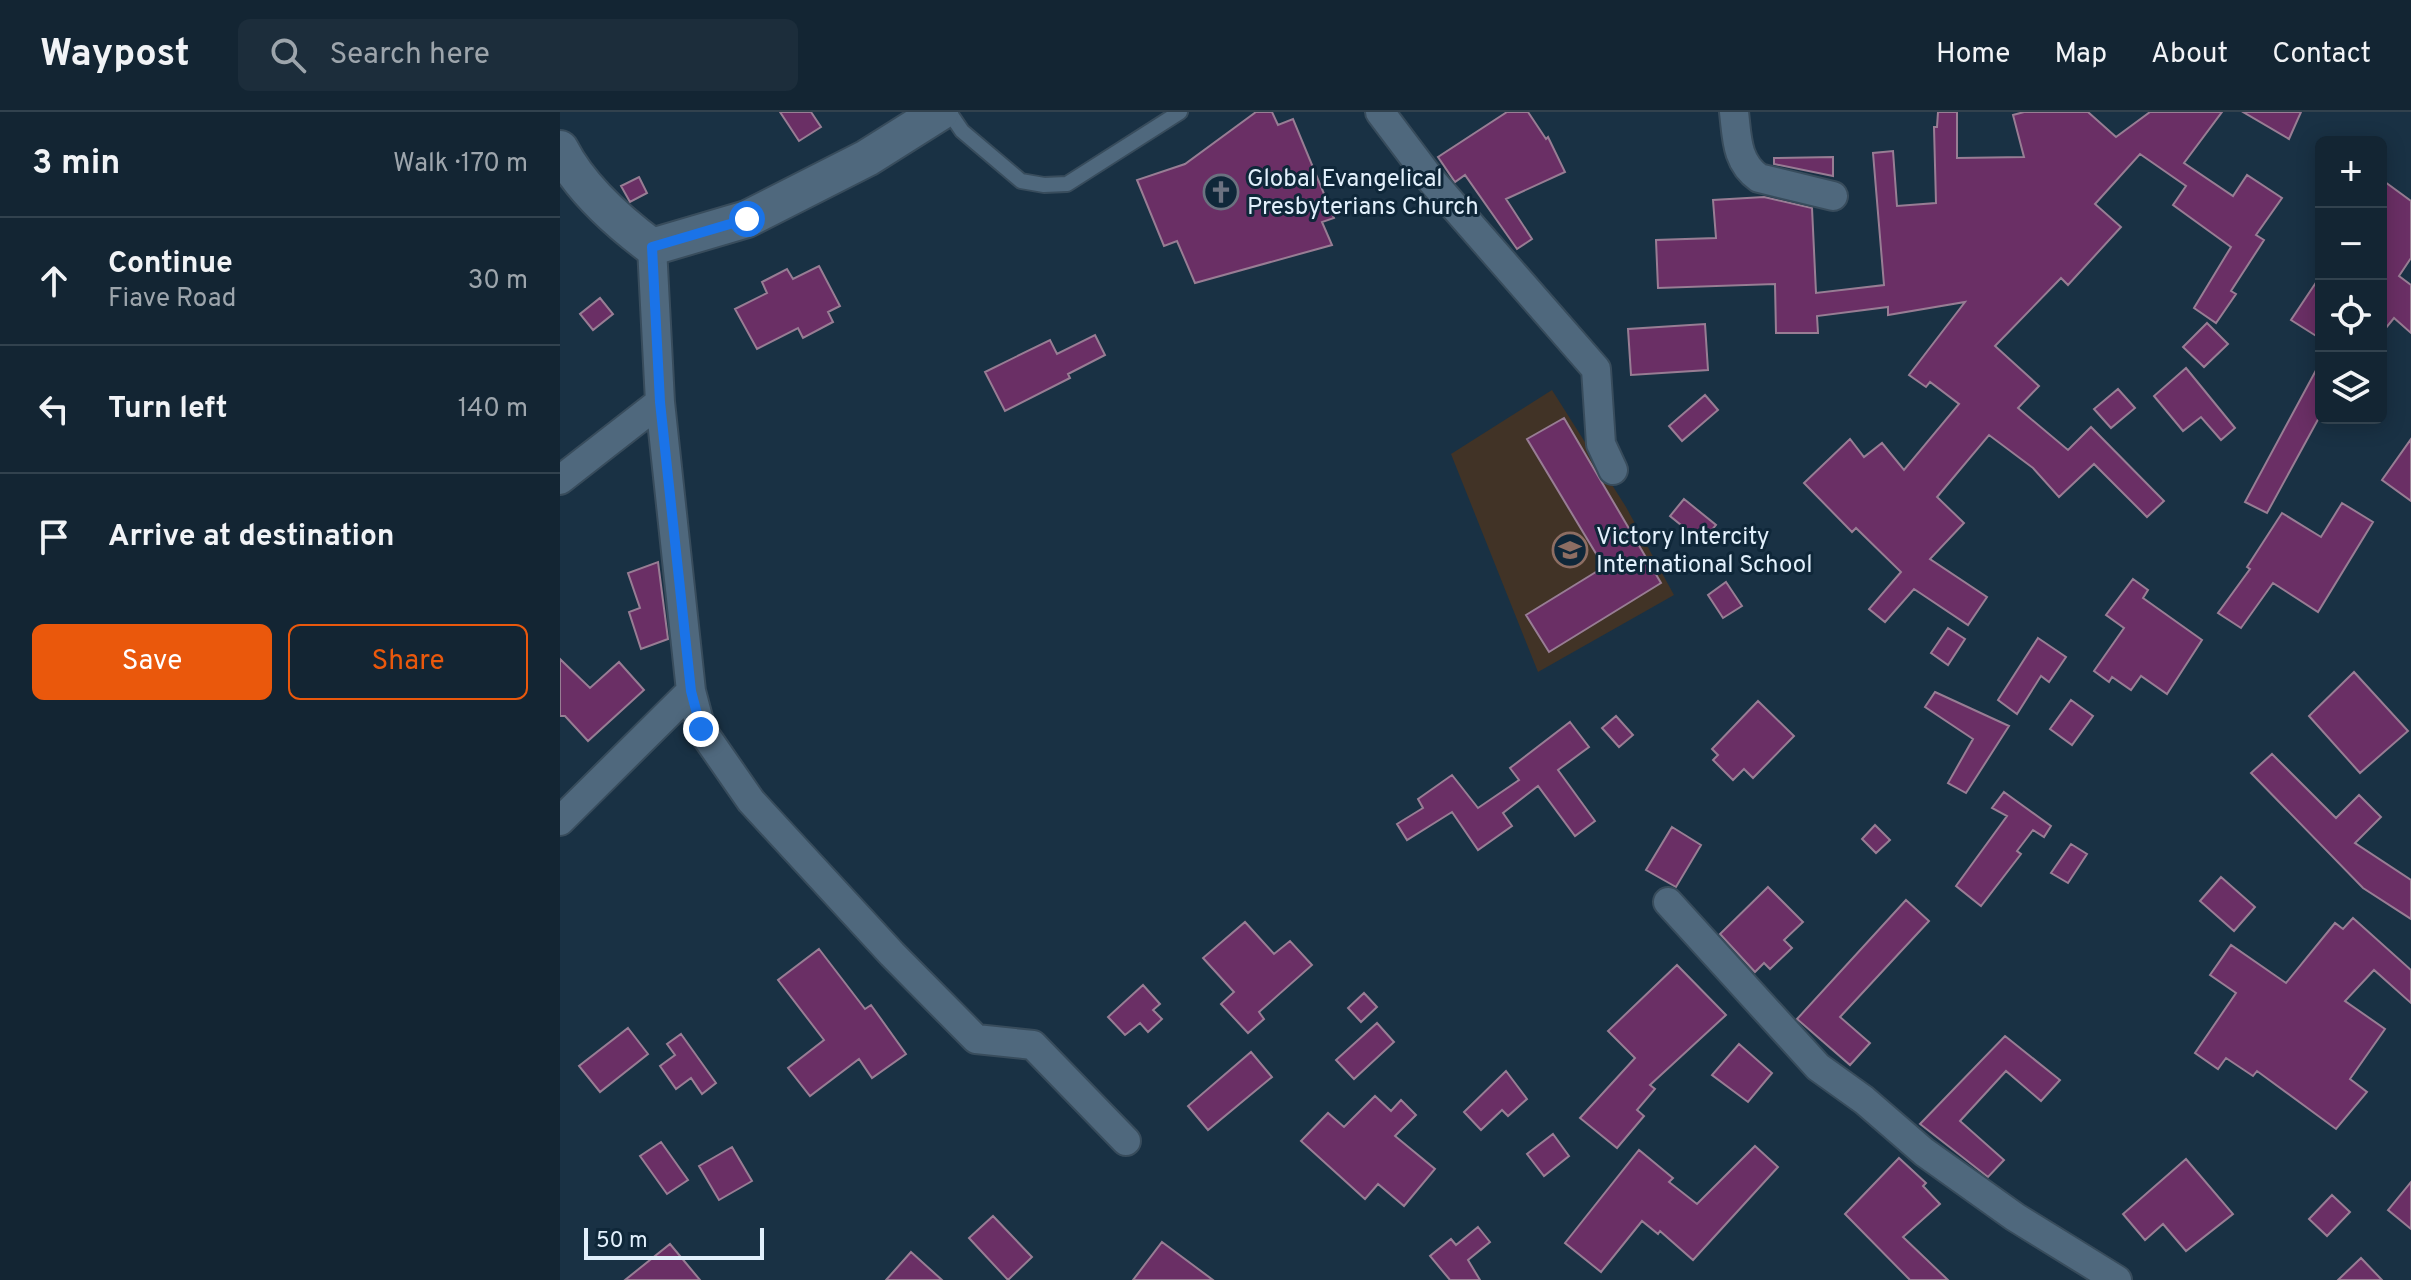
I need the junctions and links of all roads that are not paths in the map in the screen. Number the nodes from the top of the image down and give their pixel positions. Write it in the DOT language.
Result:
graph roads {
  1 [pos="940,112"];
  2 [pos="949,112"];
  3 [pos="1180,112"];
  4 [pos="1380,112"];
  5 [pos="1734,112"];
  6 [pos="562,161"];
  7 [pos="1833,196"];
  8 [pos="652,247"];
  9 [pos="660,402"];
  10 [pos="1613,470"];
  11 [pos="560,480"];
  12 [pos="691,691"];
  13 [pos="560,821"];
  14 [pos="1668,902"];
  15 [pos="1126,1141"];
  16 [pos="2117,1280"];
  1 -- 8 [label="street"];
  2 -- 3 [label="lane"];
  4 -- 10 [label="street"];
  5 -- 7 [label="street"];
  6 -- 8 [label="street"];
  8 -- 9 [label="street"];
  9 -- 11 [label="street"];
  9 -- 12 [label="street"];
  12 -- 13 [label="street"];
  12 -- 15 [label="street"];
  14 -- 16 [label="street"];
}
